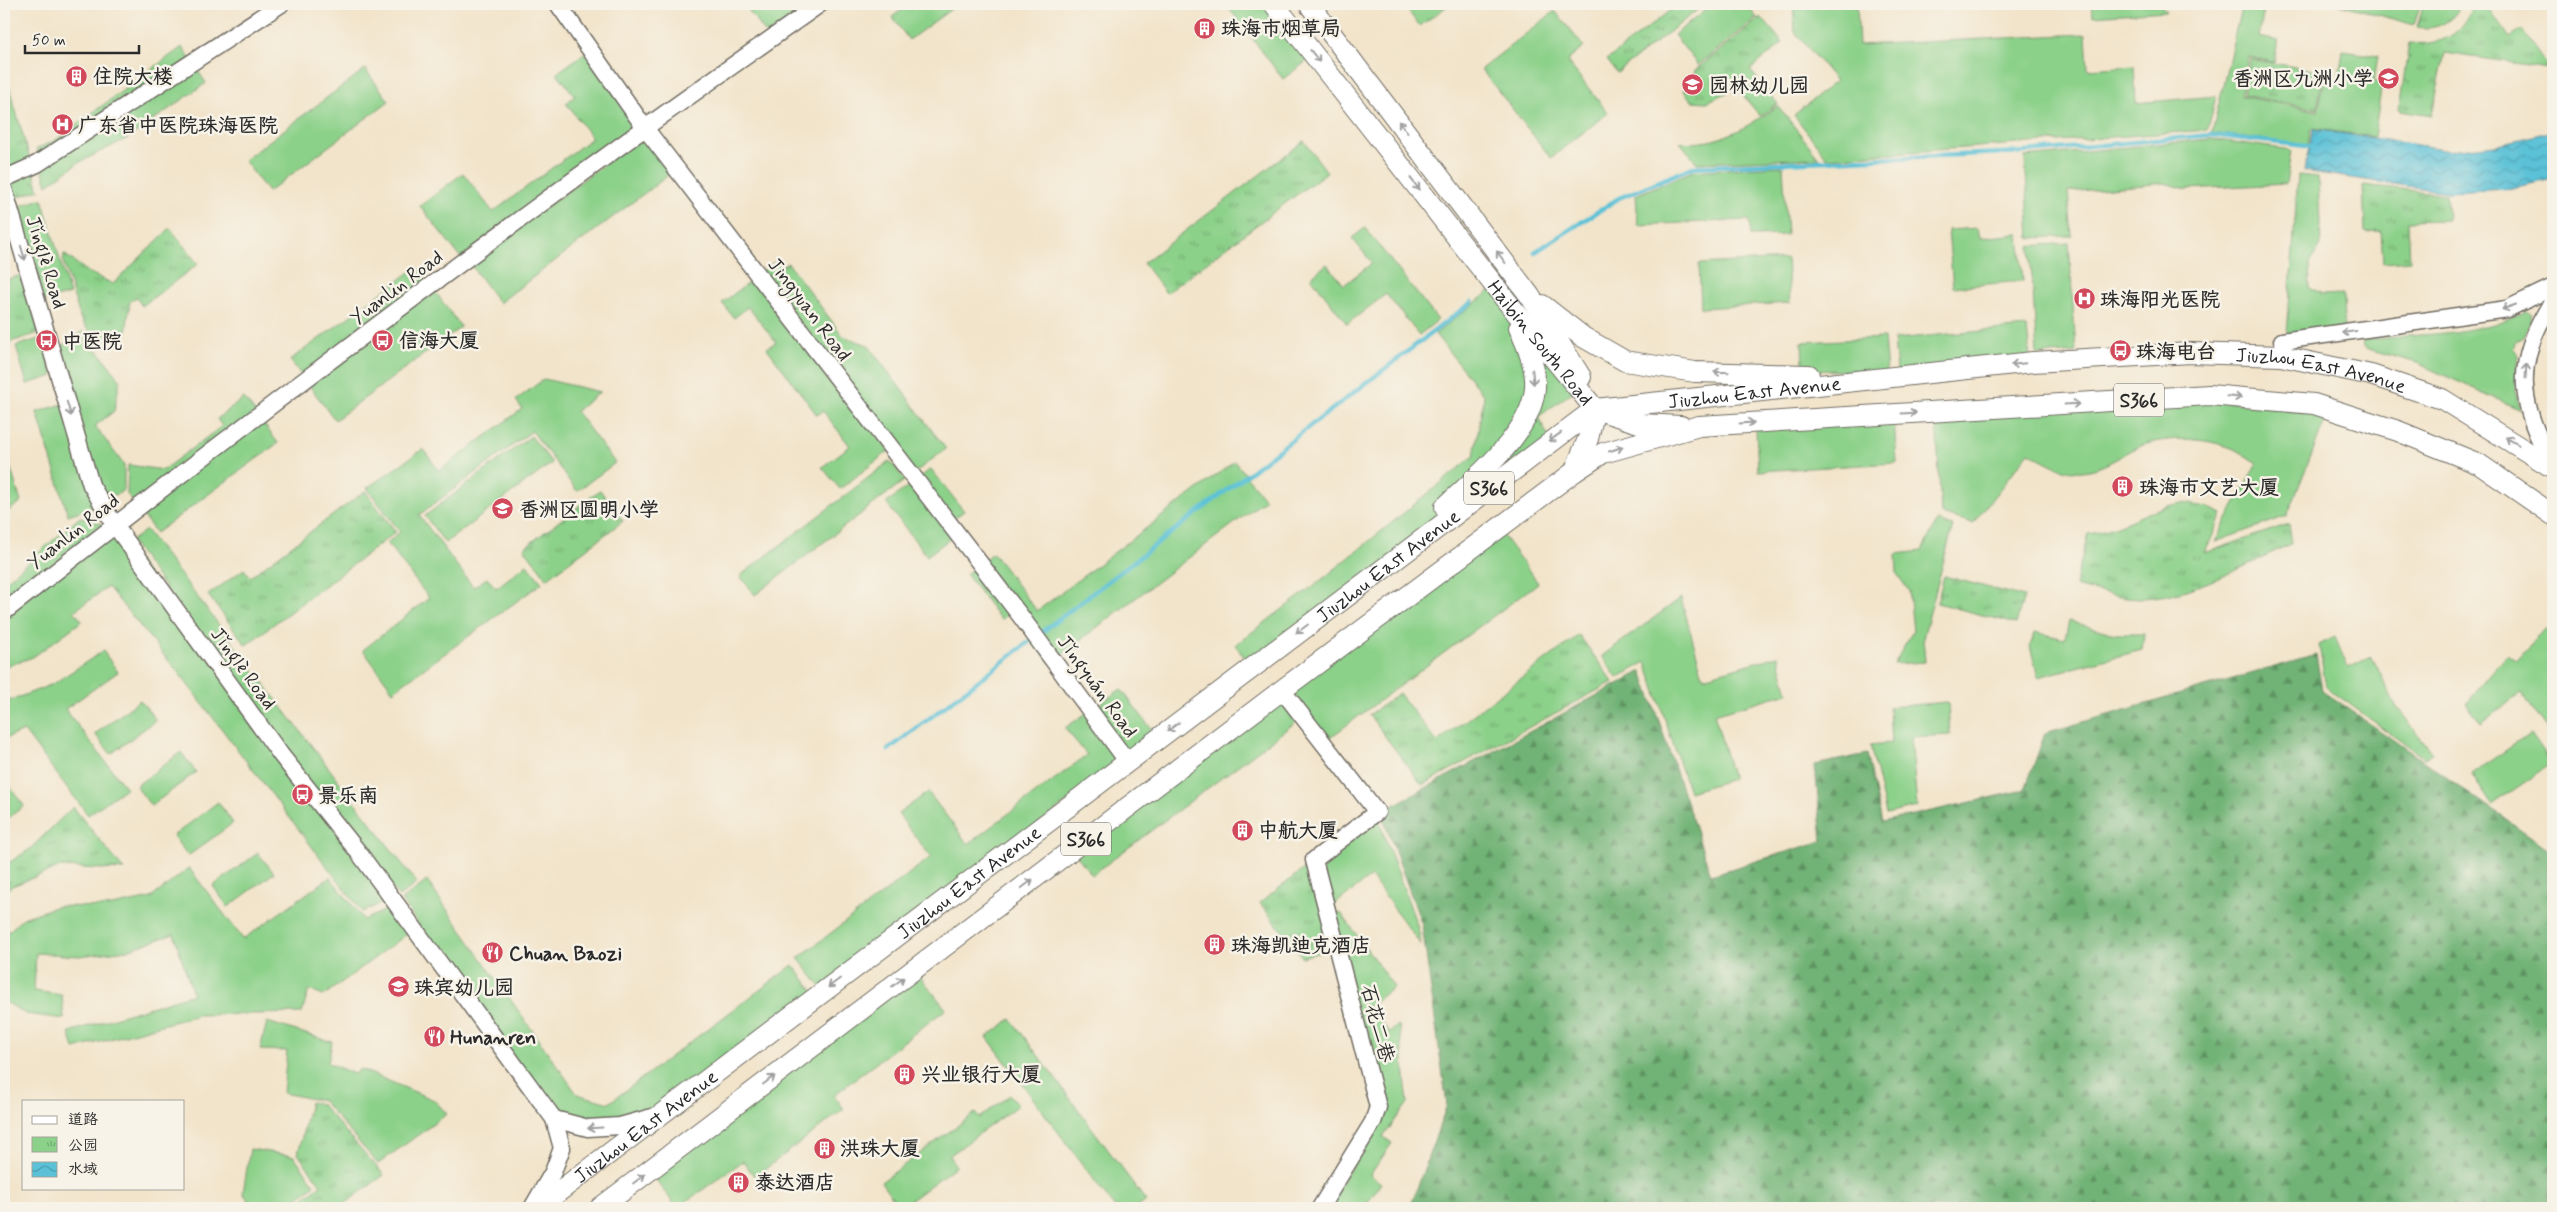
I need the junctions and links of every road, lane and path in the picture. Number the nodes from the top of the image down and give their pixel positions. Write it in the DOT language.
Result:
graph roads {
  1 [pos="281,4"];
  2 [pos="558,4"];
  3 [pos="820,4"];
  4 [pos="1274,4"];
  5 [pos="1309,4"];
  6 [pos="645,128"];
  7 [pos="4,179"];
  8 [pos="4,189"];
  9 [pos="2553,287"];
  10 [pos="1530,296"];
  11 [pos="1505,299"];
  12 [pos="2553,301"];
  13 [pos="2282,341"];
  14 [pos="1892,378"];
  15 [pos="1595,409"];
  16 [pos="1699,426"];
  17 [pos="2553,467"];
  18 [pos="1574,472"];
  19 [pos="2553,514"];
  20 [pos="114,524"];
  21 [pos="1383,568"];
  22 [pos="4,612"];
  23 [pos="1037,639"];
  24 [pos="1282,690"];
  25 [pos="1127,761"];
  26 [pos="659,1116"];
  27 [pos="554,1120"];
  28 [pos="532,1208"];
  29 [pos="537,1208"];
  30 [pos="600,1208"];
  31 [pos="1320,1208"];
  1 -- 7 [label="street"];
  2 -- 6 [label="street, Jingyuan Road"];
  3 -- 6 [label="street, Yuanlin Road"];
  4 -- 11 [label="main road, Haibin South Road, one-way"];
  10 -- 5 [label="main road, Haibin South Road, one-way"];
  6 -- 20 [label="street, Yuanlin Road"];
  6 -- 23 [label="street, Jingyuan Road"];
  8 -- 20 [label="street, Jǐnglè Road, one-way"];
  9 -- 13 [label="street, one-way"];
  14 -- 10 [label="main road, one-way"];
  10 -- 15 [label="main road, Haibin South Road"];
  11 -- 15 [label="main road, Haibin South Road"];
  11 -- 21 [label="main road, one-way"];
  17 -- 12 [label="street, one-way"];
  14 -- 15 [label="main road, Jiuzhou East Avenue / S366"];
  17 -- 14 [label="main road, Jiuzhou East Avenue / S366, one-way"];
  15 -- 16 [label="main road"];
  15 -- 18 [label="main road"];
  15 -- 21 [label="main road, Jiuzhou East Avenue / S366, one-way"];
  18 -- 16 [label="main road, Jiuzhou East Avenue / S366, one-way"];
  16 -- 19 [label="main road, Jiuzhou East Avenue / S366, one-way"];
  18 -- 24 [label="main road, Jiuzhou East Avenue / S366"];
  20 -- 22 [label="street, Yuanlin Road"];
  20 -- 27 [label="street, Jǐnglè Road"];
  21 -- 25 [label="main road, Jiuzhou East Avenue / S366, one-way"];
  23 -- 25 [label="street, Jǐngyuán Road"];
  30 -- 24 [label="main road, Jiuzhou East Avenue / S366, one-way"];
  24 -- 31 [label="street, 石花二巷"];
  25 -- 26 [label="main road, Jiuzhou East Avenue / S366, one-way"];
  26 -- 27 [label="street, one-way"];
  26 -- 29 [label="main road, Jiuzhou East Avenue / S366"];
  27 -- 28 [label="street"];
}
